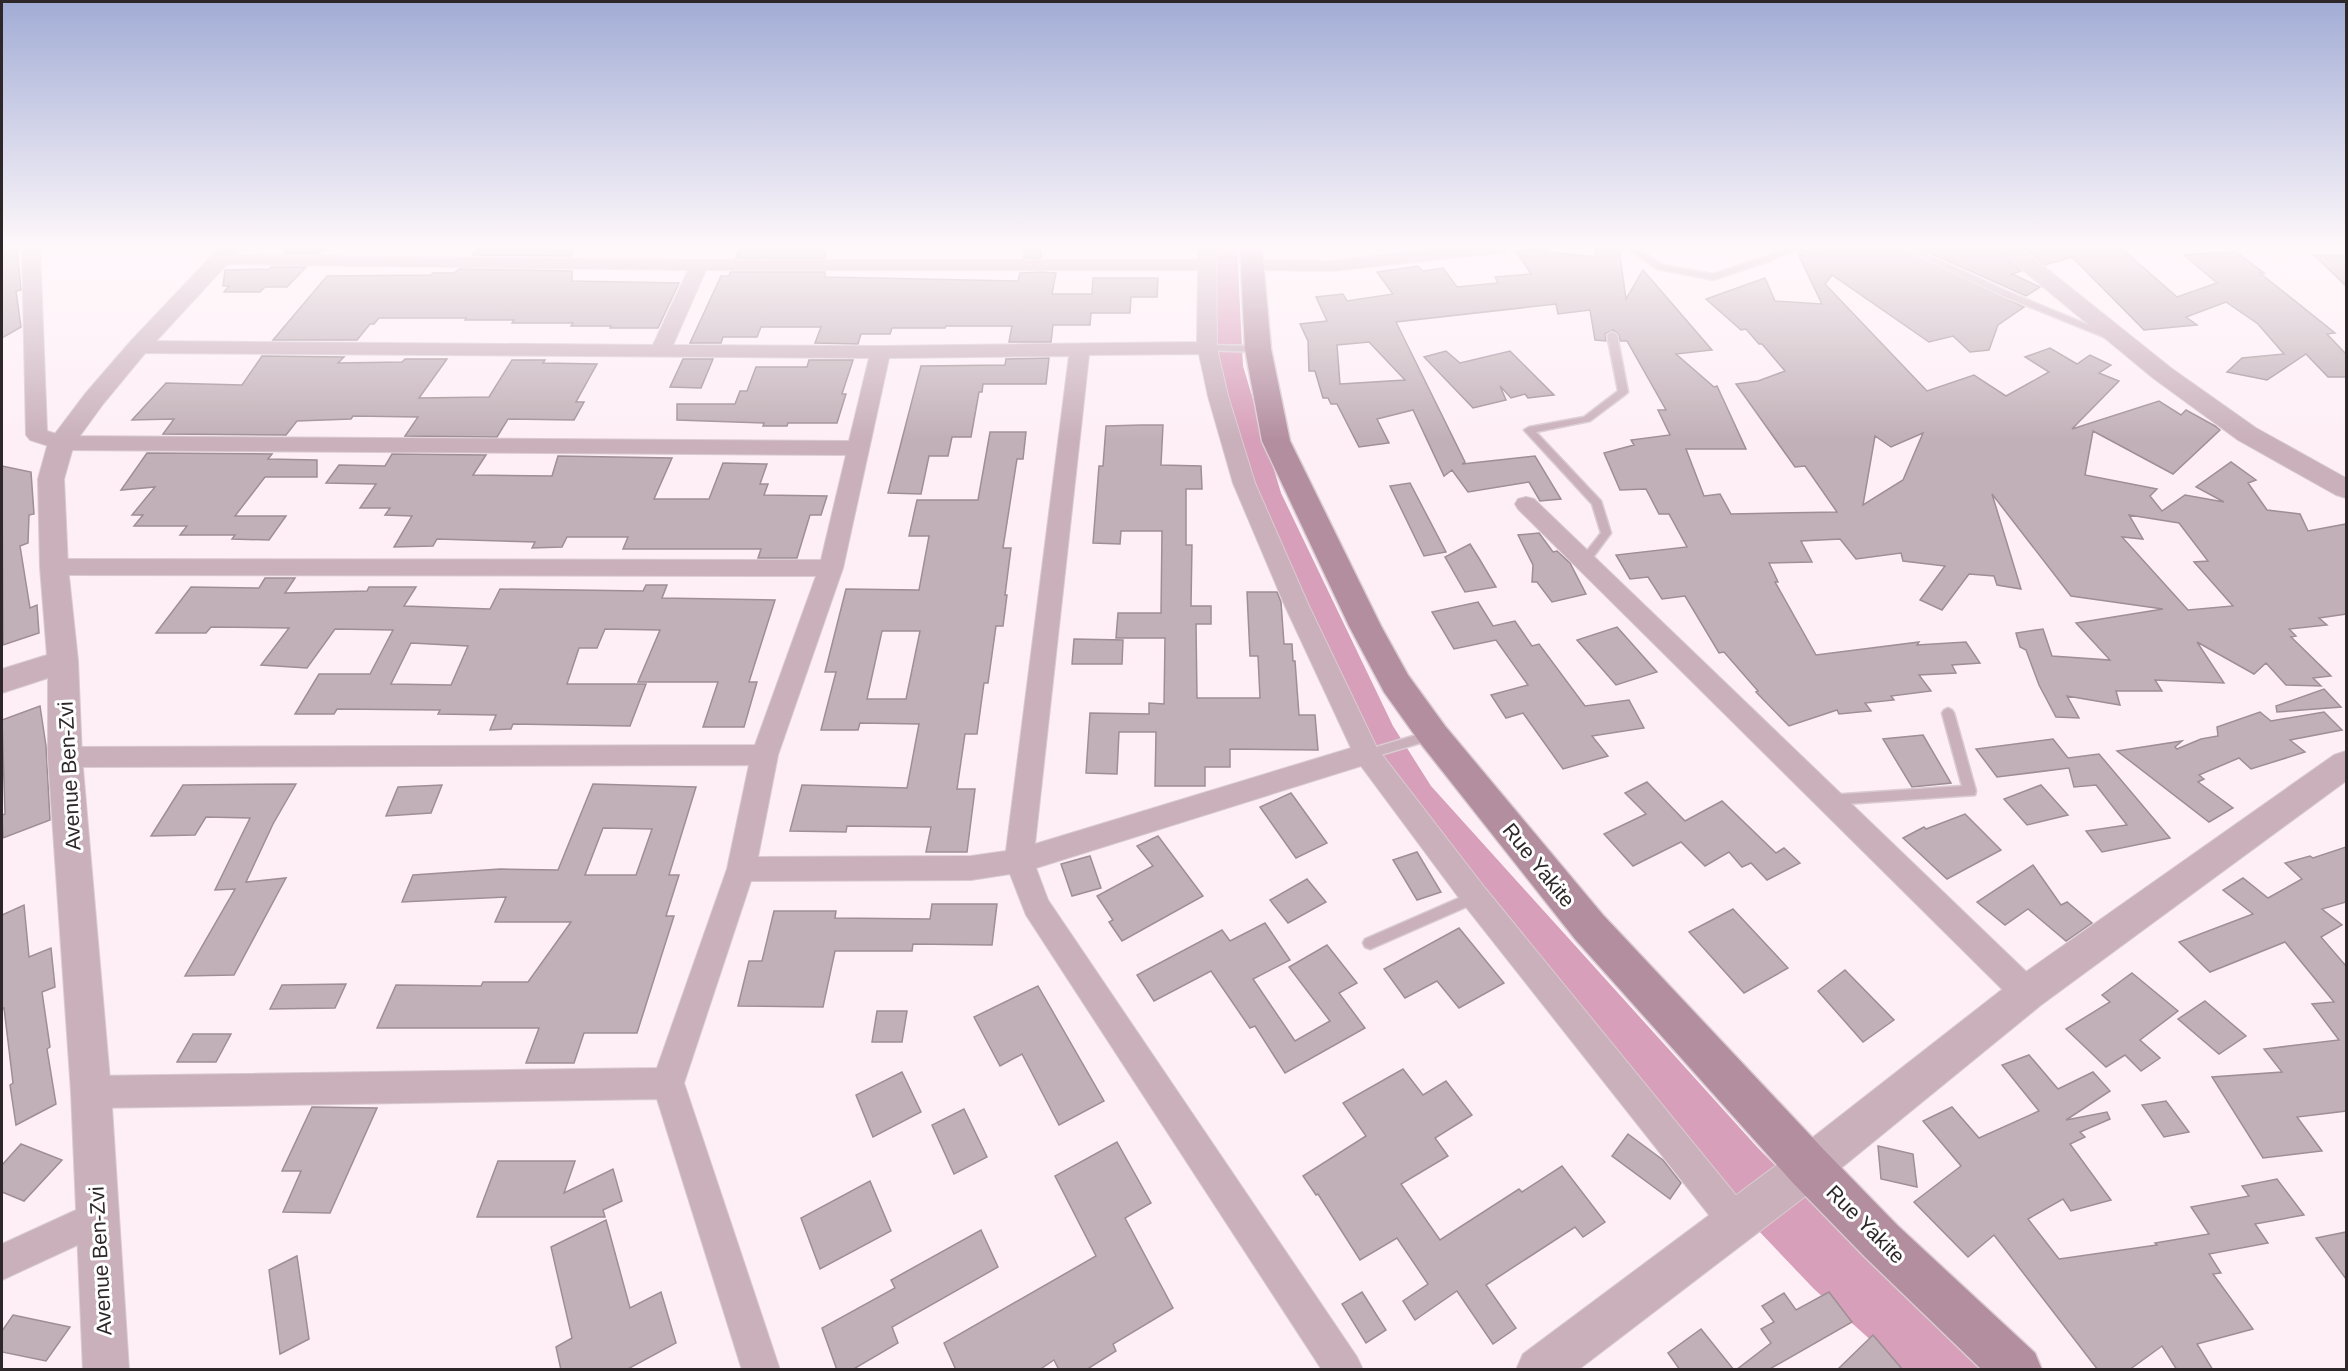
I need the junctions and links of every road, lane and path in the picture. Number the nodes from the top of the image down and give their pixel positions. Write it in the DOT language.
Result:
graph roads {
  1 [pos="32,312"];
  2 [pos="171,312"];
  3 [pos="678,312"];
  4 [pos="1211,312"];
  5 [pos="1249,312"];
  6 [pos="2050,312"];
  7 [pos="2085,312"];
  8 [pos="1612,335"];
  9 [pos="2121,341"];
  10 [pos="138,347"];
  11 [pos="1213,348"];
  12 [pos="1248,349"];
  13 [pos="661,350"];
  14 [pos="1080,350"];
  15 [pos="880,352"];
  16 [pos="61,443"];
  17 [pos="858,448"];
  18 [pos="2346,489"];
  19 [pos="1526,504"];
  20 [pos="1584,561"];
  21 [pos="54,567"];
  22 [pos="831,568"];
  23 [pos="63,661"];
  24 [pos="2,681"];
  25 [pos="1948,713"];
  26 [pos="1419,739"];
  27 [pos="1371,753"];
  28 [pos="765,755"];
  29 [pos="65,757"];
  30 [pos="2346,764"];
  31 [pos="1829,800"];
  32 [pos="1019,861"];
  33 [pos="741,870"];
  34 [pos="1475,897"];
  35 [pos="1370,943"];
  36 [pos="2027,993"];
  37 [pos="668,1083"];
  38 [pos="91,1092"];
  39 [pos="1798,1174"];
  40 [pos="98,1218"];
  41 [pos="1740,1218"];
  42 [pos="2,1262"];
  43 [pos="106,1370"];
  44 [pos="761,1370"];
  45 [pos="1344,1370"];
  46 [pos="1539,1370"];
  47 [pos="2018,1370"];
  1 -- 16 [label="street"];
  2 -- 10 [label="street, Avenue Ben-Zvi"];
  3 -- 13 [label="street"];
  4 -- 11 [label="street"];
  5 -- 12 [label="main road, Rue Yakite"];
  6 -- 9 [label="lane"];
  7 -- 9 [label="street"];
  8 -- 20 [label="lane"];
  9 -- 18 [label="street"];
  10 -- 13 [label="street"];
  10 -- 16 [label="street, Avenue Ben-Zvi"];
  11 -- 12 [label="lane"];
  11 -- 14 [label="street"];
  11 -- 27 [label="street"];
  12 -- 26 [label="main road, Rue Yakite"];
  13 -- 15 [label="street"];
  14 -- 15 [label="street"];
  14 -- 32 [label="street"];
  15 -- 17 [label="street"];
  16 -- 17 [label="street"];
  16 -- 21 [label="street, Avenue Ben-Zvi"];
  17 -- 22 [label="street"];
  19 -- 20 [label="street"];
  20 -- 31 [label="street"];
  21 -- 22 [label="street"];
  21 -- 23 [label="street, Avenue Ben-Zvi"];
  22 -- 28 [label="street"];
  23 -- 24 [label="street"];
  23 -- 29 [label="street, Avenue Ben-Zvi"];
  25 -- 31 [label="lane"];
  26 -- 27 [label="lane"];
  26 -- 39 [label="main road, Rue Yakite"];
  27 -- 32 [label="street"];
  27 -- 34 [label="street"];
  28 -- 29 [label="street"];
  28 -- 33 [label="street"];
  29 -- 38 [label="street, Avenue Ben-Zvi"];
  30 -- 36 [label="street"];
  31 -- 36 [label="street"];
  32 -- 33 [label="street"];
  32 -- 45 [label="street"];
  33 -- 37 [label="street"];
  34 -- 35 [label="lane"];
  34 -- 41 [label="street"];
  36 -- 39 [label="street"];
  37 -- 38 [label="street"];
  37 -- 44 [label="street"];
  38 -- 40 [label="street, Avenue Ben-Zvi"];
  39 -- 41 [label="street"];
  39 -- 47 [label="main road, Rue Yakite"];
  40 -- 42 [label="street"];
  40 -- 43 [label="street, Avenue Ben-Zvi"];
  41 -- 46 [label="street"];
}
